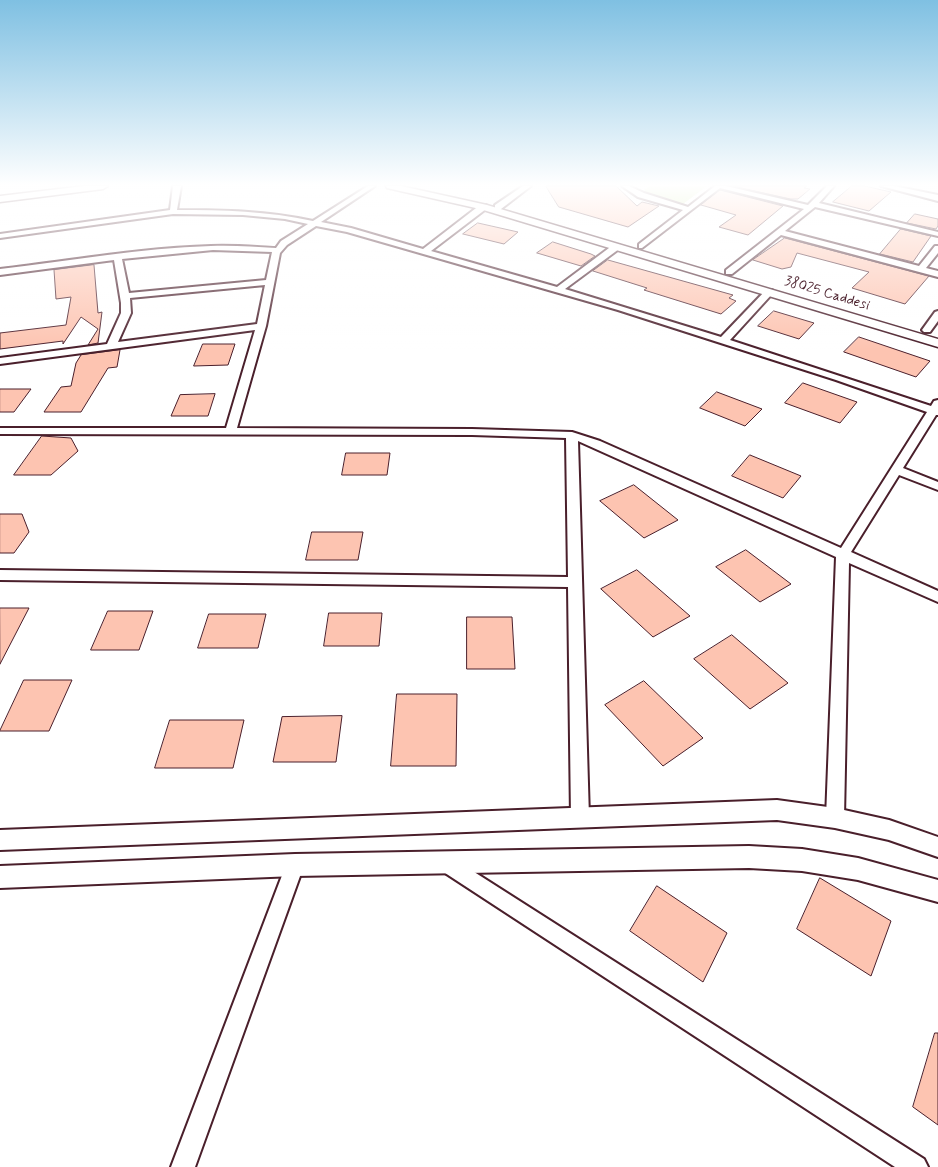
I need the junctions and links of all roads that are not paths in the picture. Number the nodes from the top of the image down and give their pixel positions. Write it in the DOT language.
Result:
graph roads {
  1 [pos="288,240"];
  2 [pos="387,240"];
  3 [pos="440,240"];
  4 [pos="594,240"];
  5 [pos="622,240"];
  6 [pos="649,240"];
  7 [pos="768,240"];
  8 [pos="811,240"];
  9 [pos="642,246"];
  10 [pos="616,247"];
  11 [pos="938,248"];
  12 [pos="278,250"];
  13 [pos="426,251"];
  14 [pos="117,256"];
  15 [pos="921,269"];
  16 [pos="0,272"];
  17 [pos="729,272"];
  18 [pos="938,274"];
  19 [pos="270,282"];
  20 [pos="558,290"];
  21 [pos="769,292"];
  22 [pos="124,296"];
  23 [pos="938,314"];
  24 [pos="261,326"];
  25 [pos="933,332"];
  26 [pos="723,341"];
  27 [pos="938,343"];
  28 [pos="111,346"];
  29 [pos="0,361"];
  30 [pos="937,408"];
  31 [pos="0,431"];
  32 [pos="230,432"];
  33 [pos="572,435"];
  34 [pos="897,470"];
  35 [pos="938,486"];
  36 [pos="843,555"];
  37 [pos="0,575"];
  38 [pos="575,582"];
  39 [pos="938,598"];
  40 [pos="580,818"];
  41 [pos="835,818"];
  42 [pos="0,840"];
  43 [pos="938,847"];
  44 [pos="445,862"];
  45 [pos="296,865"];
  46 [pos="0,878"];
  47 [pos="938,891"];
  48 [pos="183,1167"];
  49 [pos="916,1167"];
  1 -- 12 [label="street"];
  2 -- 13 [label="street"];
  3 -- 13 [label="street"];
  4 -- 10 [label="main road, 38025 Caddesi"];
  5 -- 9 [label="main road, 38025 Caddesi"];
  6 -- 9 [label="street"];
  7 -- 17 [label="street"];
  8 -- 15 [label="street"];
  9 -- 17 [label="main road, 38025 Caddesi"];
  10 -- 20 [label="street"];
  10 -- 21 [label="main road, 38025 Caddesi"];
  11 -- 15 [label="street"];
  12 -- 14 [label="street"];
  12 -- 19 [label="street"];
  13 -- 20 [label="street"];
  14 -- 16 [label="street"];
  14 -- 22 [label="street"];
  15 -- 18 [label="street"];
  17 -- 25 [label="main road, 38025 Caddesi"];
  19 -- 22 [label="street"];
  19 -- 24 [label="street"];
  20 -- 26 [label="street"];
  21 -- 26 [label="street"];
  21 -- 27 [label="main road, 38025 Caddesi"];
  22 -- 28 [label="street"];
  23 -- 25 [label="street"];
  24 -- 28 [label="street"];
  24 -- 32 [label="street"];
  26 -- 30 [label="street"];
  28 -- 29 [label="street"];
  30 -- 34 [label="street"];
  31 -- 32 [label="street"];
  32 -- 33 [label="street"];
  33 -- 36 [label="street"];
  33 -- 38 [label="street"];
  34 -- 35 [label="street"];
  34 -- 36 [label="street"];
  36 -- 39 [label="street"];
  36 -- 41 [label="street"];
  37 -- 38 [label="street"];
  38 -- 40 [label="street"];
  40 -- 41 [label="street"];
  40 -- 42 [label="street"];
  41 -- 43 [label="street"];
  44 -- 45 [label="street"];
  44 -- 47 [label="street"];
  44 -- 49 [label="street"];
  45 -- 46 [label="street"];
  45 -- 48 [label="street"];
}
